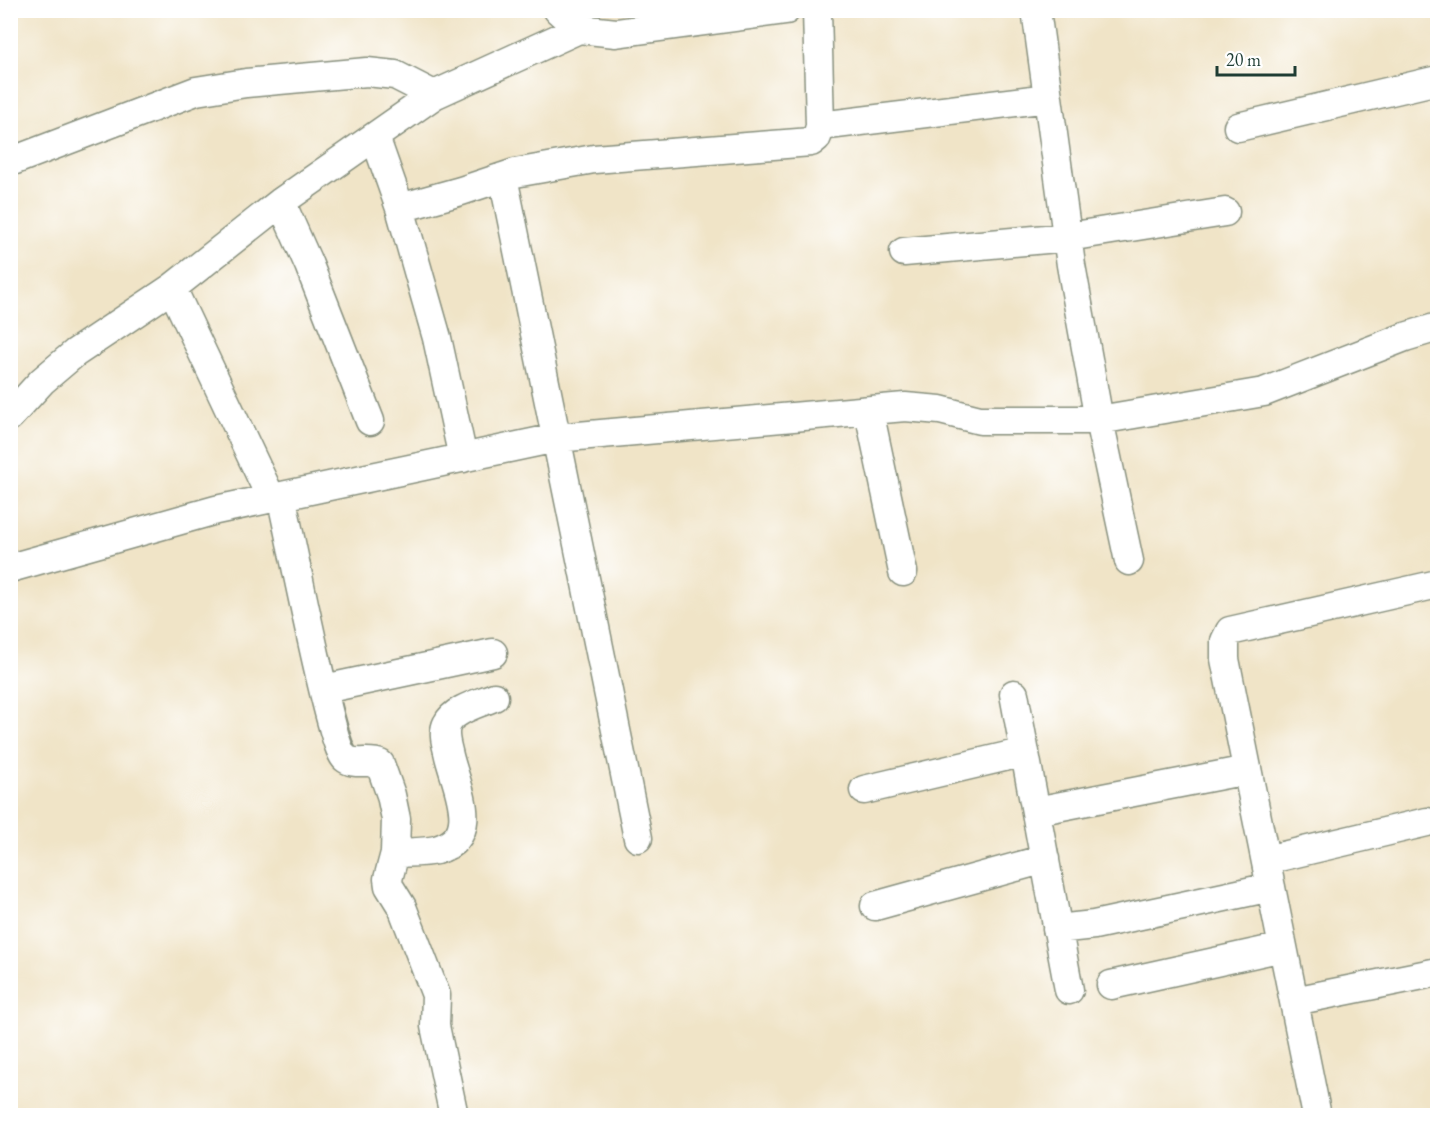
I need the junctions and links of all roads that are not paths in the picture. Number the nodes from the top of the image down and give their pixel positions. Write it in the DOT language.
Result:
graph roads {
  1 [pos="786,10"];
  2 [pos="817,10"];
  3 [pos="1036,10"];
  4 [pos="700,16"];
  5 [pos="569,20"];
  6 [pos="1437,80"];
  7 [pos="434,95"];
  8 [pos="1048,98"];
  9 [pos="820,126"];
  10 [pos="1238,127"];
  11 [pos="375,137"];
  12 [pos="10,162"];
  13 [pos="503,177"];
  14 [pos="281,202"];
  15 [pos="400,208"];
  16 [pos="1225,212"];
  17 [pos="1068,237"];
  18 [pos="904,252"];
  19 [pos="172,288"];
  20 [pos="1437,327"];
  21 [pos="15,405"];
  22 [pos="869,411"];
  23 [pos="1099,420"];
  24 [pos="370,421"];
  25 [pos="556,438"];
  26 [pos="463,458"];
  27 [pos="276,497"];
  28 [pos="1129,561"];
  29 [pos="10,568"];
  30 [pos="903,572"];
  31 [pos="1437,584"];
  32 [pos="493,653"];
  33 [pos="324,689"];
  34 [pos="1014,694"];
  35 [pos="494,697"];
  36 [pos="1025,752"];
  37 [pos="1247,770"];
  38 [pos="864,790"];
  39 [pos="1036,811"];
  40 [pos="1427,822"];
  41 [pos="638,838"];
  42 [pos="395,853"];
  43 [pos="1045,859"];
  44 [pos="1268,874"];
  45 [pos="875,906"];
  46 [pos="1058,929"];
  47 [pos="1283,947"];
  48 [pos="1437,972"];
  49 [pos="1111,985"];
  50 [pos="1069,990"];
  51 [pos="1294,1001"];
  52 [pos="454,1116"];
  53 [pos="1317,1116"];
  1 -- 4 [label="street"];
  2 -- 9 [label="street"];
  3 -- 8 [label="street"];
  4 -- 5 [label="street"];
  5 -- 7 [label="street"];
  6 -- 10 [label="street"];
  7 -- 11 [label="street"];
  7 -- 12 [label="street"];
  8 -- 9 [label="street"];
  8 -- 17 [label="street"];
  9 -- 13 [label="street"];
  11 -- 14 [label="street"];
  11 -- 15 [label="street"];
  13 -- 15 [label="street"];
  13 -- 25 [label="street"];
  14 -- 19 [label="street"];
  14 -- 24 [label="street"];
  15 -- 26 [label="street"];
  16 -- 17 [label="street"];
  17 -- 18 [label="street"];
  17 -- 23 [label="street"];
  19 -- 21 [label="street"];
  19 -- 27 [label="street"];
  20 -- 23 [label="street"];
  22 -- 23 [label="street"];
  22 -- 25 [label="street"];
  22 -- 30 [label="street"];
  23 -- 28 [label="street"];
  25 -- 26 [label="street"];
  25 -- 41 [label="street"];
  26 -- 27 [label="street"];
  27 -- 29 [label="street"];
  27 -- 33 [label="street"];
  31 -- 37 [label="street"];
  32 -- 33 [label="street"];
  33 -- 42 [label="street"];
  34 -- 36 [label="street"];
  35 -- 42 [label="street"];
  36 -- 38 [label="street"];
  36 -- 39 [label="street"];
  37 -- 39 [label="street"];
  37 -- 44 [label="street"];
  39 -- 43 [label="street"];
  40 -- 44 [label="street"];
  42 -- 52 [label="street"];
  43 -- 45 [label="street"];
  43 -- 46 [label="street"];
  44 -- 46 [label="street"];
  44 -- 47 [label="street"];
  46 -- 50 [label="street"];
  47 -- 49 [label="street"];
  47 -- 51 [label="street"];
  48 -- 51 [label="street"];
  51 -- 53 [label="street"];
}
